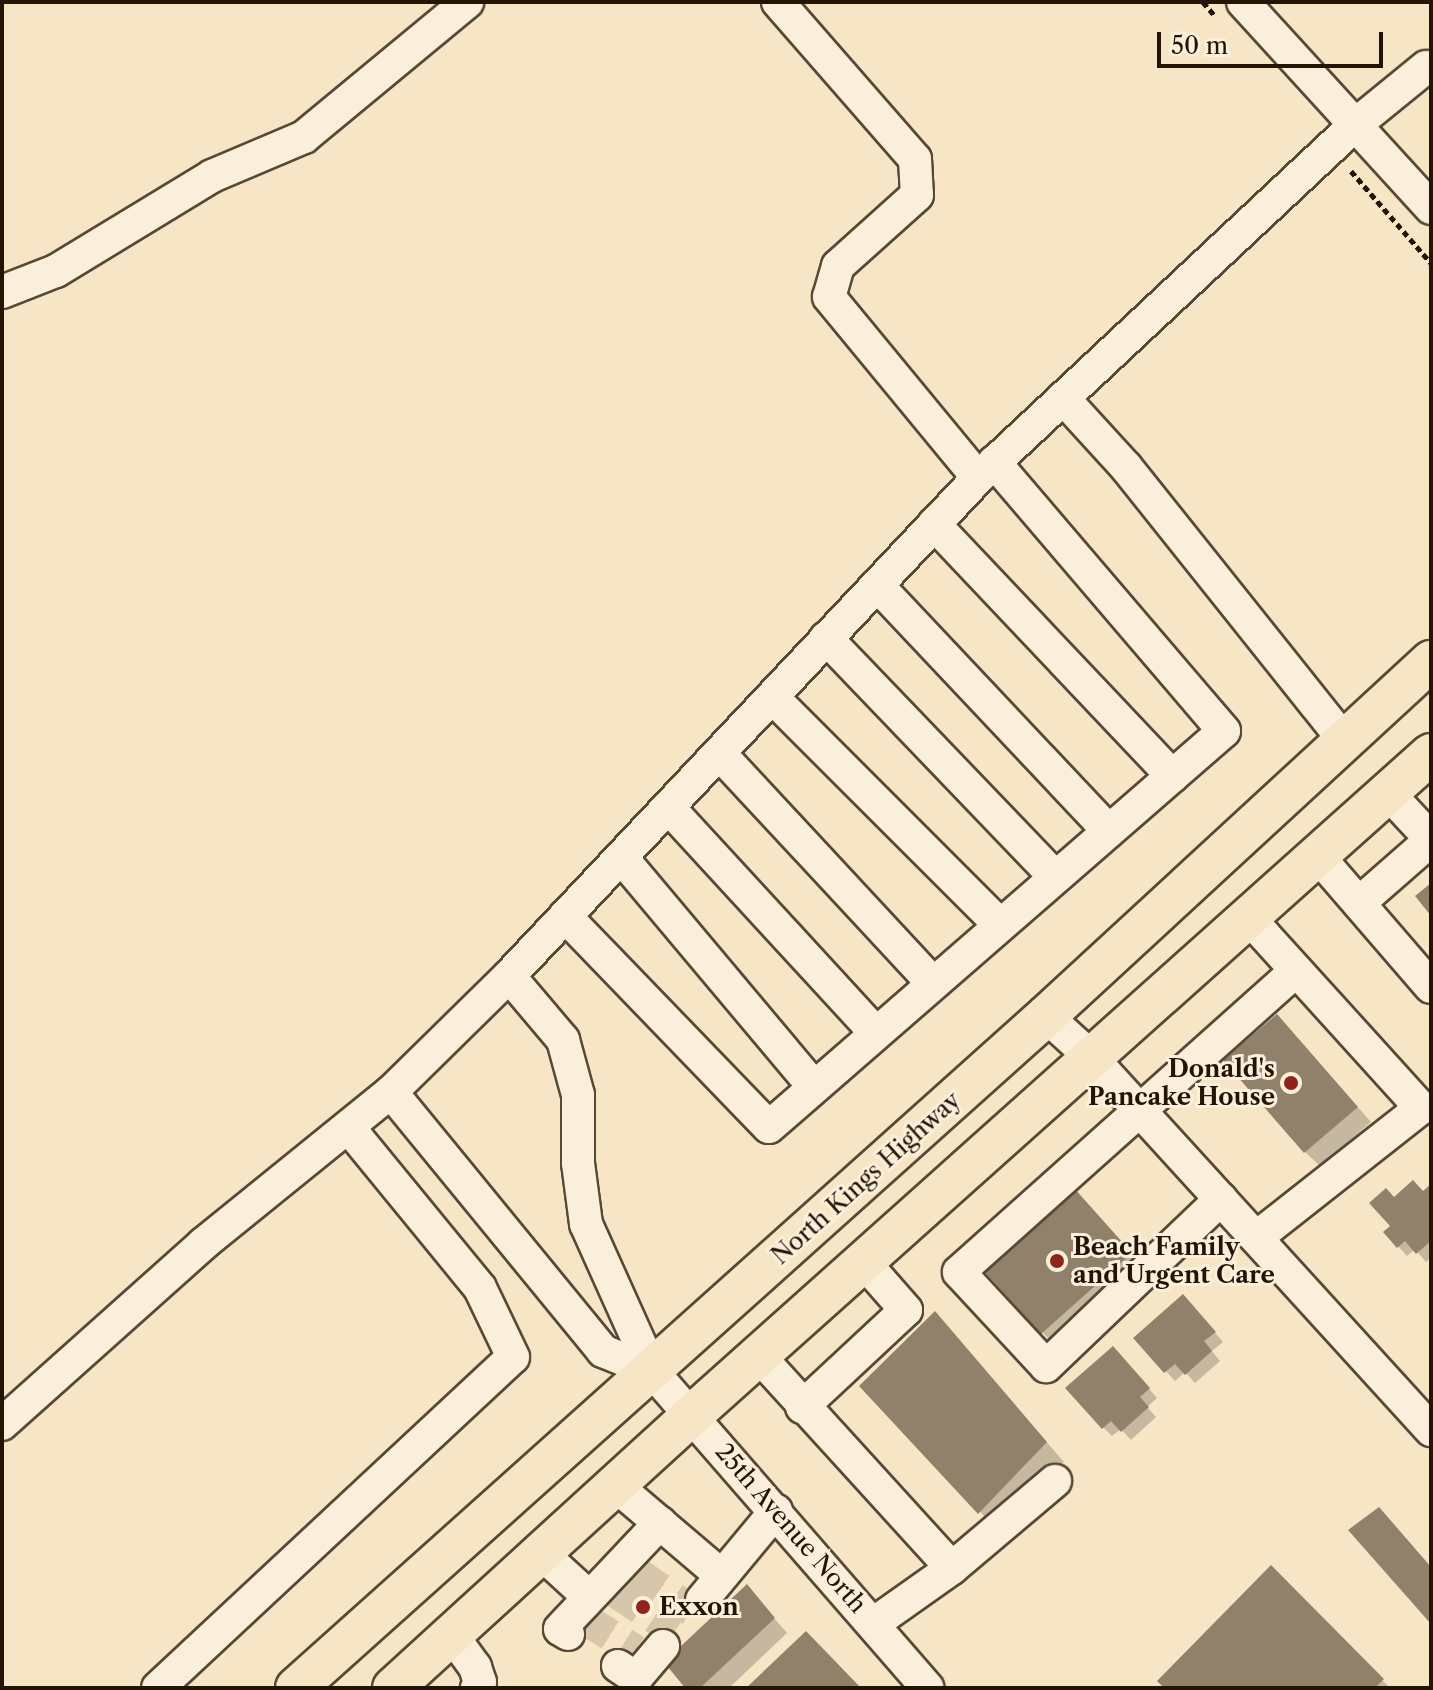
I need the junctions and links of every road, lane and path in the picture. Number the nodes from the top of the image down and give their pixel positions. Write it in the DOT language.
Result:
graph roads {
  1 [pos="467,2"];
  2 [pos="778,2"];
  3 [pos="1243,2"];
  4 [pos="1426,67"];
  5 [pos="1355,125"];
  6 [pos="1431,208"];
  7 [pos="2,292"];
  8 [pos="1063,398"];
  9 [pos="986,470"];
  10 [pos="934,524"];
  11 [pos="877,585"];
  12 [pos="826,638"];
  13 [pos="1431,661"];
  14 [pos="772,697"];
  15 [pos="1344,740"];
  16 [pos="719,753"];
  17 [pos="1431,754"];
  18 [pos="1172,776"];
  19 [pos="1388,793"];
  20 [pos="668,807"];
  21 [pos="1109,831"];
  22 [pos="1431,839"];
  23 [pos="1317,855"];
  24 [pos="621,857"];
  25 [pos="1055,877"];
  26 [pos="1359,903"];
  27 [pos="565,916"];
  28 [pos="1248,917"];
  29 [pos="1000,925"];
  30 [pos="1296,971"];
  31 [pos="509,976"];
  32 [pos="933,983"];
  33 [pos="1431,987"];
  34 [pos="1046,1016"];
  35 [pos="876,1033"];
  36 [pos="1091,1057"];
  37 [pos="814,1087"];
  38 [pos="391,1092"];
  39 [pos="1426,1103"];
  40 [pos="1138,1109"];
  41 [pos="348,1127"];
  42 [pos="1221,1199"];
  43 [pos="1256,1238"];
  44 [pos="863,1261"];
  45 [pos="758,1355"];
  46 [pos="652,1371"];
  47 [pos="802,1407"];
  48 [pos="693,1414"];
  49 [pos="2,1424"];
  50 [pos="1430,1427"];
  51 [pos="1055,1481"];
  52 [pos="615,1485"];
  53 [pos="776,1511"];
  54 [pos="660,1523"];
  55 [pos="541,1553"];
  56 [pos="952,1568"];
  57 [pos="722,1576"];
  58 [pos="702,1600"];
  59 [pos="873,1624"];
  60 [pos="451,1634"];
  61 [pos="158,1688"];
  62 [pos="296,1688"];
  63 [pos="393,1688"];
  64 [pos="477,1688"];
  65 [pos="928,1688"];
  1 -- 7 [label="street"];
  2 -- 9 [label="street"];
  3 -- 5 [label="street"];
  4 -- 5 [label="street"];
  5 -- 6 [label="street"];
  5 -- 8 [label="street"];
  8 -- 9 [label="street"];
  8 -- 15 [label="street"];
  9 -- 10 [label="street"];
  9 -- 18 [label="street"];
  10 -- 11 [label="street"];
  10 -- 18 [label="street"];
  11 -- 12 [label="street"];
  11 -- 21 [label="street"];
  12 -- 14 [label="street"];
  12 -- 25 [label="street"];
  13 -- 15 [label="main road, North Kings Highway"];
  14 -- 16 [label="street"];
  14 -- 29 [label="street"];
  15 -- 34 [label="main road, North Kings Highway"];
  16 -- 20 [label="street"];
  16 -- 32 [label="street"];
  17 -- 19 [label="main road"];
  18 -- 21 [label="street"];
  19 -- 22 [label="street"];
  19 -- 23 [label="main road"];
  20 -- 24 [label="street"];
  20 -- 35 [label="street"];
  21 -- 25 [label="street"];
  22 -- 26 [label="street"];
  23 -- 26 [label="street"];
  23 -- 28 [label="main road"];
  24 -- 27 [label="street"];
  24 -- 37 [label="street"];
  25 -- 29 [label="street"];
  26 -- 33 [label="street"];
  27 -- 31 [label="street"];
  27 -- 37 [label="street"];
  28 -- 30 [label="street"];
  28 -- 36 [label="main road"];
  29 -- 32 [label="street"];
  30 -- 39 [label="street"];
  30 -- 40 [label="street"];
  31 -- 38 [label="street"];
  31 -- 46 [label="street"];
  32 -- 35 [label="street"];
  34 -- 36 [label="street"];
  34 -- 46 [label="main road, North Kings Highway"];
  35 -- 37 [label="street"];
  36 -- 40 [label="street"];
  36 -- 44 [label="main road"];
  38 -- 41 [label="street"];
  38 -- 46 [label="street"];
  39 -- 43 [label="street"];
  40 -- 42 [label="street"];
  40 -- 42 [label="street"];
  41 -- 49 [label="street"];
  41 -- 61 [label="street"];
  42 -- 43 [label="street"];
  43 -- 50 [label="street"];
  44 -- 45 [label="main road"];
  44 -- 47 [label="street"];
  45 -- 47 [label="street"];
  45 -- 48 [label="main road"];
  46 -- 48 [label="street, 25th Avenue North"];
  46 -- 62 [label="main road, North Kings Highway"];
  47 -- 56 [label="street"];
  48 -- 52 [label="main road"];
  48 -- 53 [label="street, 25th Avenue North"];
  51 -- 56 [label="street"];
  52 -- 54 [label="street"];
  52 -- 55 [label="main road"];
  53 -- 57 [label="street"];
  53 -- 59 [label="street, 25th Avenue North"];
  54 -- 55 [label="street"];
  54 -- 57 [label="street"];
  55 -- 60 [label="main road"];
  56 -- 59 [label="street"];
  57 -- 58 [label="street"];
  59 -- 65 [label="street, 25th Avenue North"];
  60 -- 63 [label="main road"];
  60 -- 64 [label="street"];
}
